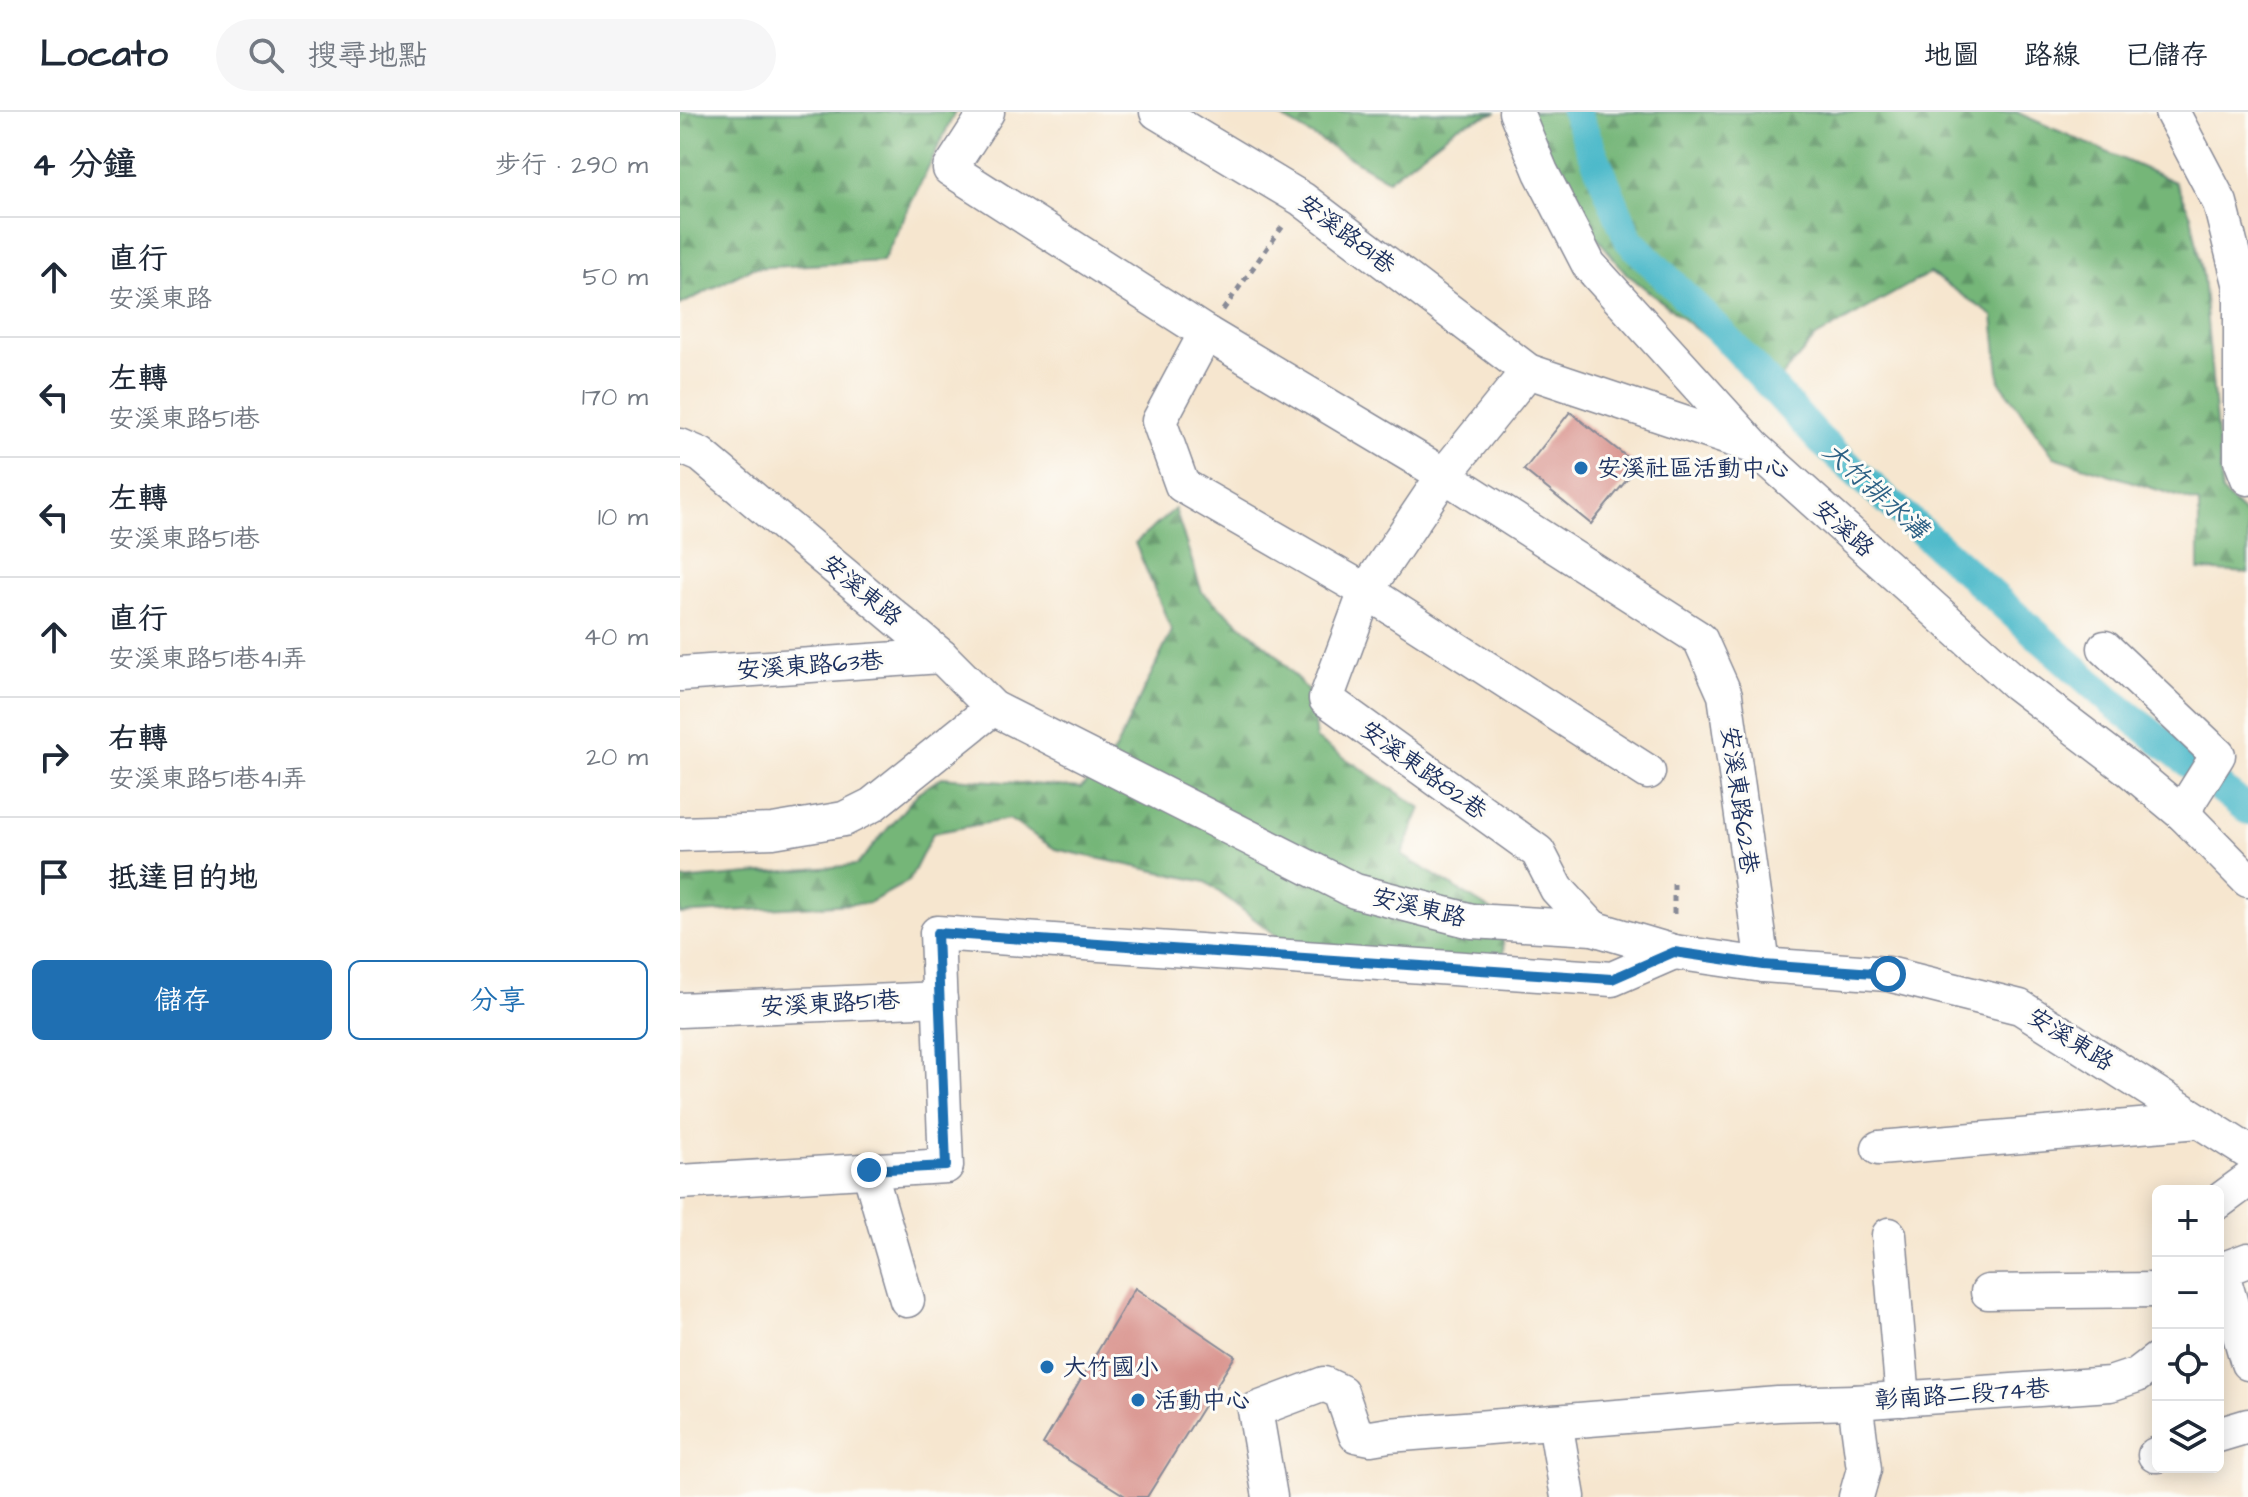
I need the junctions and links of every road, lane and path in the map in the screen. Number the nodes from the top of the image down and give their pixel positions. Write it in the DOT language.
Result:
graph roads {
  1 [pos="987,112"];
  2 [pos="1157,112"];
  3 [pos="1516,112"];
  4 [pos="2172,112"];
  5 [pos="1302,199"];
  6 [pos="1206,333"];
  7 [pos="1528,371"];
  8 [pos="680,446"];
  9 [pos="1753,446"];
  10 [pos="1444,475"];
  11 [pos="2248,478"];
  12 [pos="1366,591"];
  13 [pos="2105,648"];
  14 [pos="941,656"];
  15 [pos="680,674"];
  16 [pos="993,708"];
  17 [pos="1648,772"];
  18 [pos="2187,808"];
  19 [pos="680,834"];
  20 [pos="2248,880"];
  21 [pos="1593,928"];
  22 [pos="1674,952"];
  23 [pos="1763,965"];
  24 [pos="940,999"];
  25 [pos="680,1010"];
  26 [pos="2199,1121"];
  27 [pos="1879,1148"];
  28 [pos="2248,1152"];
  29 [pos="869,1170"];
  30 [pos="2248,1180"];
  31 [pos="680,1182"];
  32 [pos="2224,1198"];
  33 [pos="1889,1235"];
  34 [pos="2248,1260"];
  35 [pos="2152,1290"];
  36 [pos="1988,1292"];
  37 [pos="907,1300"];
  38 [pos="2248,1363"];
  39 [pos="2152,1364"];
  40 [pos="1903,1399"];
  41 [pos="1855,1402"];
  42 [pos="1555,1422"];
  43 [pos="2248,1426"];
  44 [pos="2224,1433"];
  45 [pos="1270,1497"];
  46 [pos="1568,1497"];
  47 [pos="1856,1497"];
  1 -- 6 [label="street"];
  2 -- 5 [label="street, 安溪路81巷"];
  3 -- 9 [label="street, 安溪路"];
  4 -- 11 [label="street"];
  5 -- 6 [label="path"];
  5 -- 7 [label="street, 安溪路81巷"];
  6 -- 10 [label="street"];
  6 -- 12 [label="street"];
  7 -- 9 [label="street, 安溪路81巷"];
  7 -- 10 [label="street"];
  8 -- 14 [label="street, 安溪東路"];
  9 -- 18 [label="street, 安溪路"];
  10 -- 12 [label="street"];
  10 -- 23 [label="street, 安溪東路62巷"];
  12 -- 17 [label="street"];
  12 -- 21 [label="street, 安溪東路82巷"];
  13 -- 18 [label="street"];
  14 -- 15 [label="street, 安溪東路63巷"];
  14 -- 16 [label="street, 安溪東路"];
  16 -- 19 [label="street"];
  16 -- 21 [label="street, 安溪東路"];
  18 -- 20 [label="street, 安溪路"];
  21 -- 22 [label="street, 安溪東路"];
  22 -- 23 [label="street, 安溪東路"];
  22 -- 24 [label="street"];
  23 -- 26 [label="street, 安溪東路"];
  24 -- 25 [label="street, 安溪東路51巷"];
  24 -- 29 [label="street"];
  26 -- 27 [label="street"];
  26 -- 28 [label="street, 安溪東路"];
  29 -- 31 [label="street"];
  29 -- 37 [label="street"];
  30 -- 32 [label="street"];
  33 -- 40 [label="street"];
  34 -- 38 [label="street"];
  35 -- 36 [label="street"];
  39 -- 40 [label="street, 彰南路二段74巷"];
  40 -- 41 [label="street, 彰南路二段74巷"];
  41 -- 42 [label="street"];
  41 -- 47 [label="street, 彰南路二段74巷"];
  42 -- 45 [label="street"];
  42 -- 46 [label="street"];
  43 -- 44 [label="street"];
}
